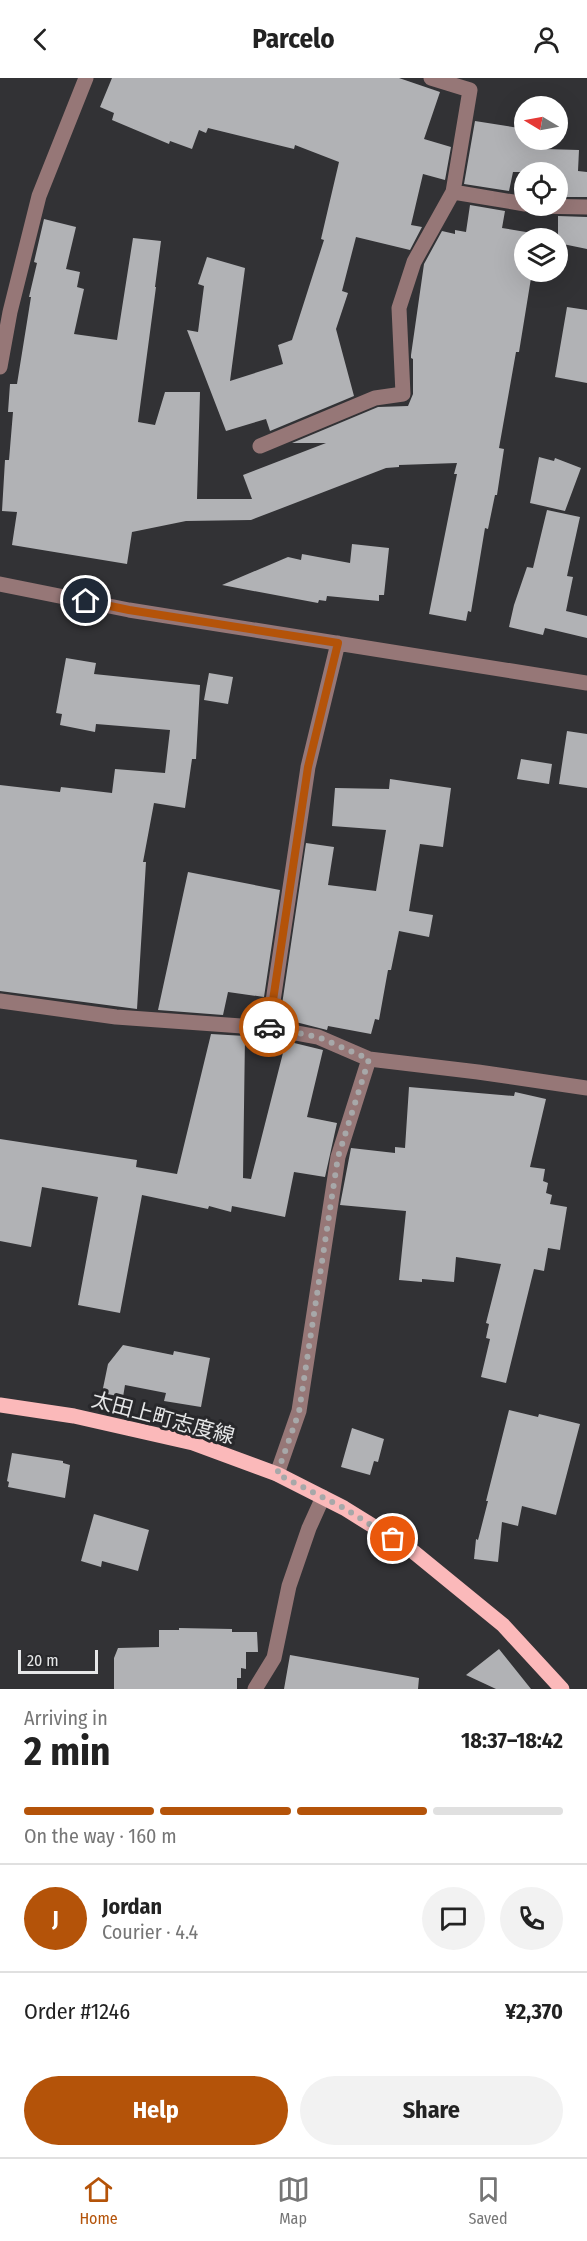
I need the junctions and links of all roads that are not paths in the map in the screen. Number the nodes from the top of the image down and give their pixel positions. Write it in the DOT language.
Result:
graph roads {
  1 [pos="86,78"];
  2 [pos="431,78"];
  3 [pos="453,192"];
  4 [pos="514,202"];
  5 [pos="568,207"];
  6 [pos="587,207"];
  7 [pos="0,367"];
  8 [pos="261,446"];
  9 [pos="0,584"];
  10 [pos="338,643"];
  11 [pos="587,683"];
  12 [pos="0,1001"];
  13 [pos="269,1028"];
  14 [pos="369,1059"];
  15 [pos="587,1088"];
  16 [pos="0,1405"];
  17 [pos="277,1474"];
  18 [pos="323,1497"];
  19 [pos="255,1689"];
  20 [pos="562,1689"];
  1 -- 7 [label="street"];
  2 -- 3 [label="street"];
  3 -- 4 [label="street"];
  3 -- 8 [label="street"];
  5 -- 6 [label="street"];
  9 -- 10 [label="street"];
  10 -- 11 [label="street"];
  10 -- 13 [label="street"];
  12 -- 13 [label="street"];
  13 -- 14 [label="street"];
  14 -- 15 [label="street"];
  14 -- 17 [label="street"];
  16 -- 17 [label="main road, 太田上町志度線"];
  17 -- 18 [label="main road, 太田上町志度線"];
  18 -- 19 [label="street"];
  18 -- 20 [label="main road, 太田上町志度線"];
}
